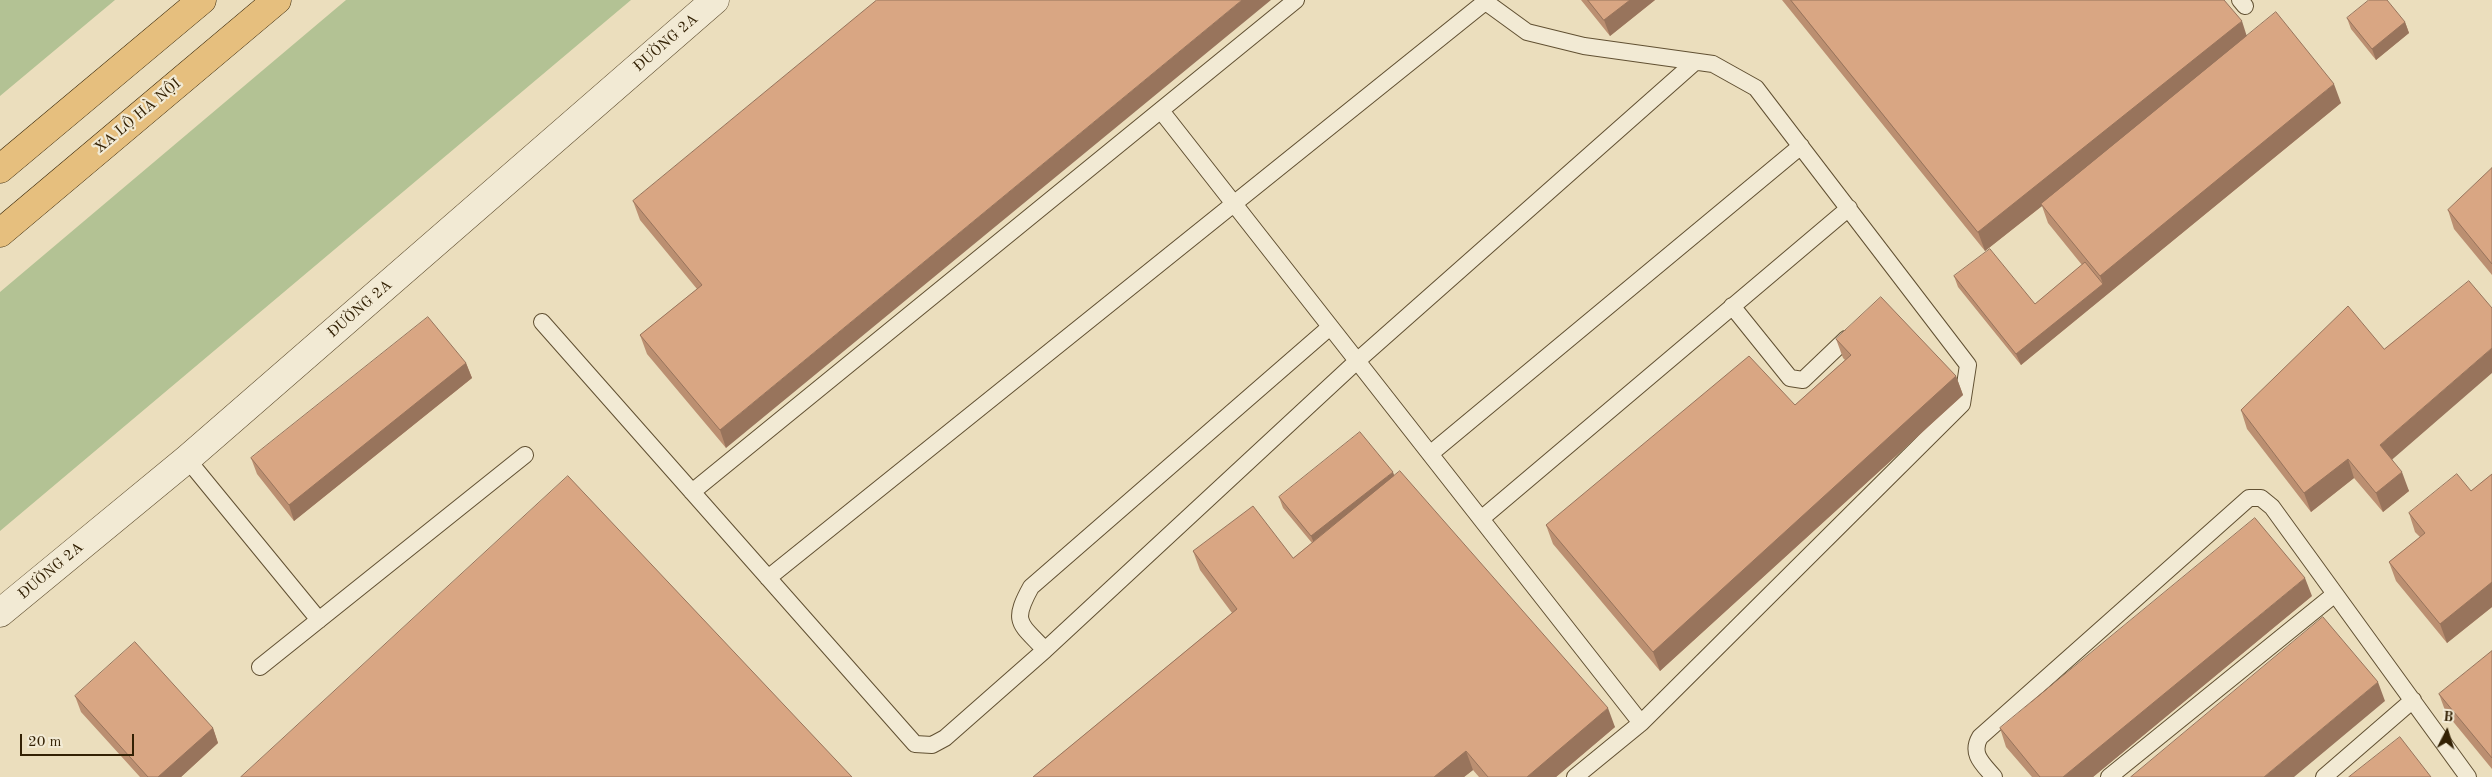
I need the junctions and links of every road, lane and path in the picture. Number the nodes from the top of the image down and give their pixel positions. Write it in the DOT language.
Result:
graph roads {
  1 [pos="202,0"];
  2 [pos="277,0"];
  3 [pos="716,0"];
  4 [pos="1296,0"];
  5 [pos="1484,1"];
  6 [pos="1696,62"];
  7 [pos="1162,112"];
  8 [pos="1801,146"];
  9 [pos="0,169"];
  10 [pos="1234,204"];
  11 [pos="1849,208"];
  12 [pos="0,233"];
  13 [pos="1732,306"];
  14 [pos="542,322"];
  15 [pos="1330,327"];
  16 [pos="1846,339"];
  17 [pos="1357,361"];
  18 [pos="1430,454"];
  19 [pos="525,455"];
  20 [pos="187,459"];
  21 [pos="692,492"];
  22 [pos="1481,519"];
  23 [pos="768,578"];
  24 [pos="2335,594"];
  25 [pos="0,613"];
  26 [pos="319,620"];
  27 [pos="1045,650"];
  28 [pos="260,667"];
  29 [pos="2413,700"];
  30 [pos="1641,723"];
  31 [pos="1575,777"];
  32 [pos="1994,777"];
  33 [pos="2109,777"];
  34 [pos="2324,777"];
  35 [pos="2468,777"];
  1 -- 9 [label="highway"];
  2 -- 12 [label="highway, XA LỘ HÀ NỘI"];
  3 -- 20 [label="street, ĐƯỜNG 2A"];
  4 -- 7 [label="lane"];
  5 -- 6 [label="lane"];
  5 -- 10 [label="lane"];
  6 -- 8 [label="lane"];
  6 -- 17 [label="lane"];
  7 -- 10 [label="lane"];
  7 -- 21 [label="lane"];
  8 -- 11 [label="lane"];
  8 -- 18 [label="lane"];
  10 -- 15 [label="lane"];
  10 -- 23 [label="lane"];
  11 -- 13 [label="lane"];
  11 -- 30 [label="lane"];
  13 -- 16 [label="lane"];
  13 -- 22 [label="lane"];
  14 -- 21 [label="lane"];
  15 -- 17 [label="lane"];
  15 -- 27 [label="lane"];
  17 -- 18 [label="lane"];
  17 -- 27 [label="lane"];
  18 -- 22 [label="lane"];
  19 -- 26 [label="lane"];
  20 -- 25 [label="street, ĐƯỜNG 2A"];
  20 -- 26 [label="lane"];
  21 -- 23 [label="lane"];
  22 -- 30 [label="lane"];
  23 -- 27 [label="lane"];
  24 -- 29 [label="lane"];
  24 -- 32 [label="lane"];
  24 -- 33 [label="lane"];
  26 -- 28 [label="lane"];
  29 -- 34 [label="lane"];
  29 -- 35 [label="lane"];
  30 -- 31 [label="lane"];
}
